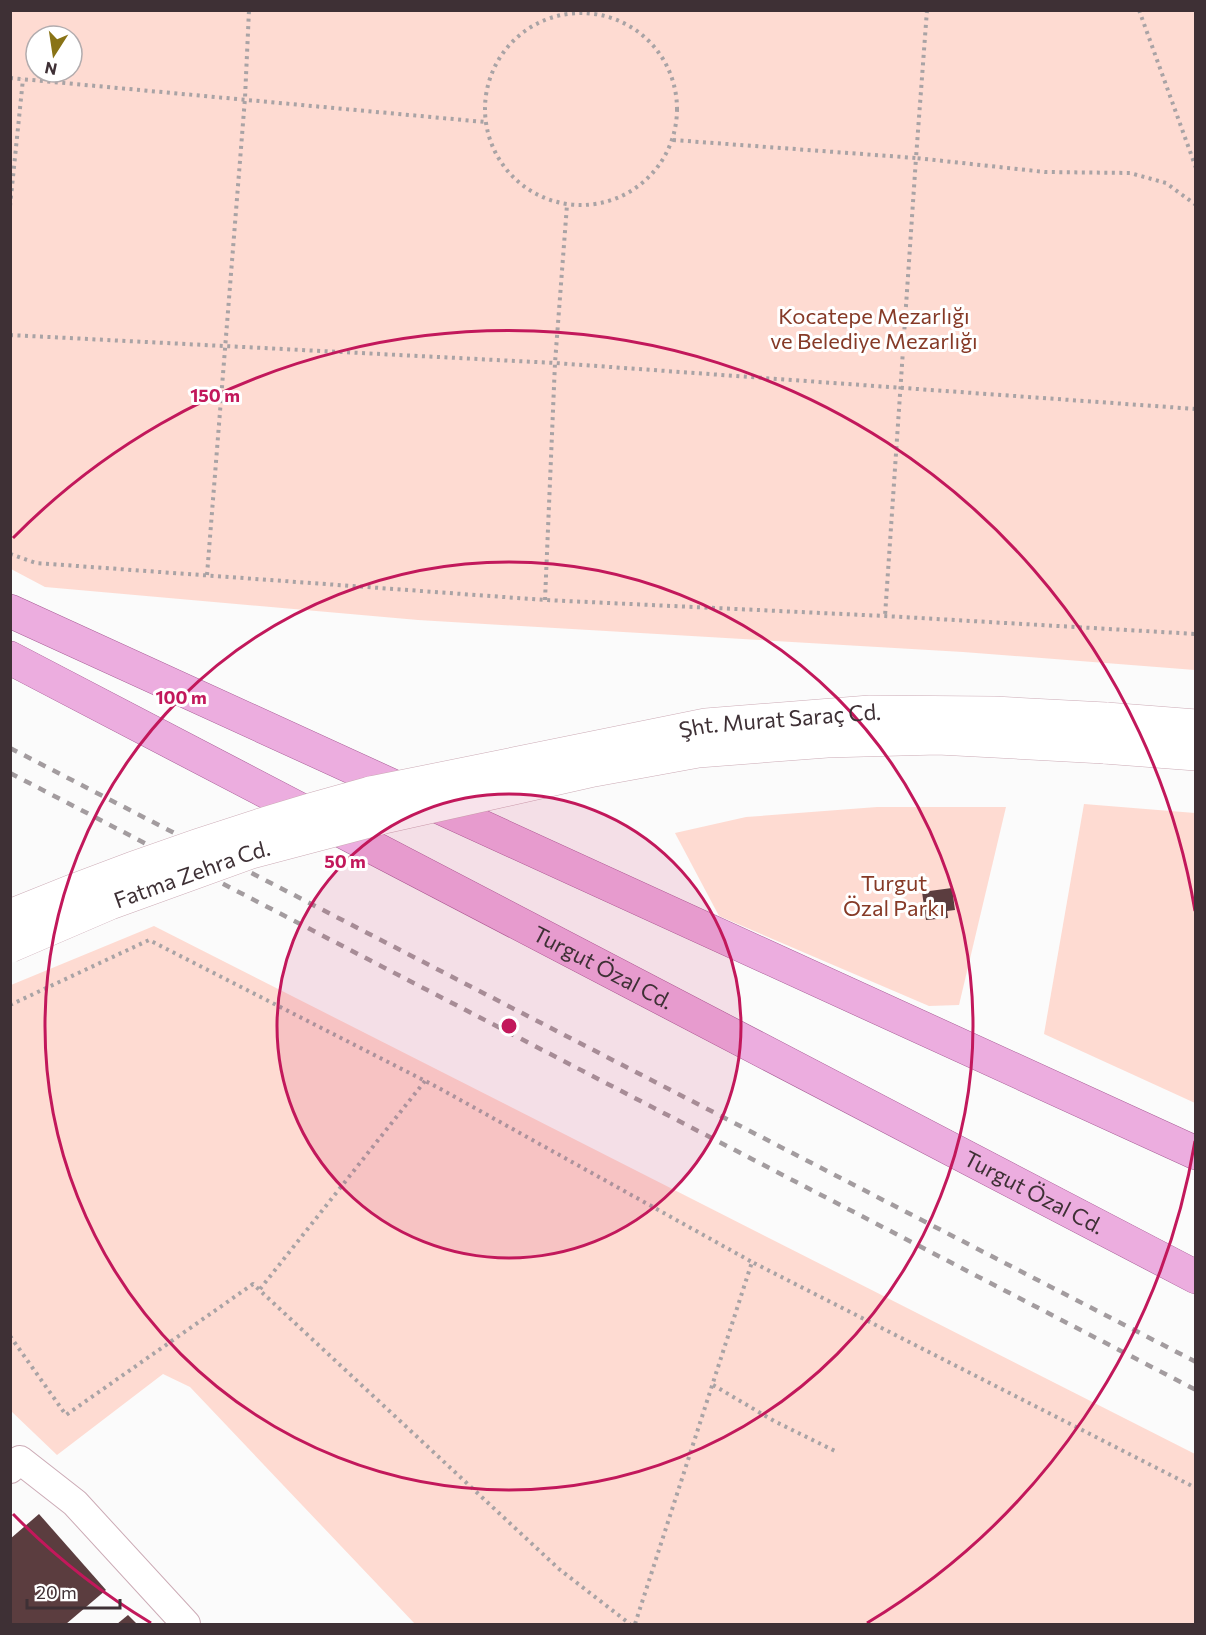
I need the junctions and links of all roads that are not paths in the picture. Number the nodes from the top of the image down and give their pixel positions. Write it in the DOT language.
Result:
graph roads {
  1 [pos="10,611"];
  2 [pos="10,658"];
  3 [pos="1196,726"];
  4 [pos="1105,733"];
  5 [pos="1196,754"];
  6 [pos="376,806"];
  7 [pos="10,916"];
  8 [pos="10,946"];
  9 [pos="1196,1152"];
  10 [pos="1196,1277"];
  11 [pos="10,1469"];
  12 [pos="186,1624"];
  1 -- 9 [label="main road"];
  2 -- 10 [label="main road, Turgut Özal Cd."];
  3 -- 4 [label="street, Şht. Murat Saraç Cd."];
  4 -- 5 [label="street, Şht. Murat Saraç Cd."];
  4 -- 6 [label="street, Şht. Murat Saraç Cd., bridge"];
  6 -- 7 [label="street, Fatma Zehra Cd., bridge"];
  6 -- 8 [label="street, Fatma Zehra Cd., bridge"];
  11 -- 12 [label="street"];
}
